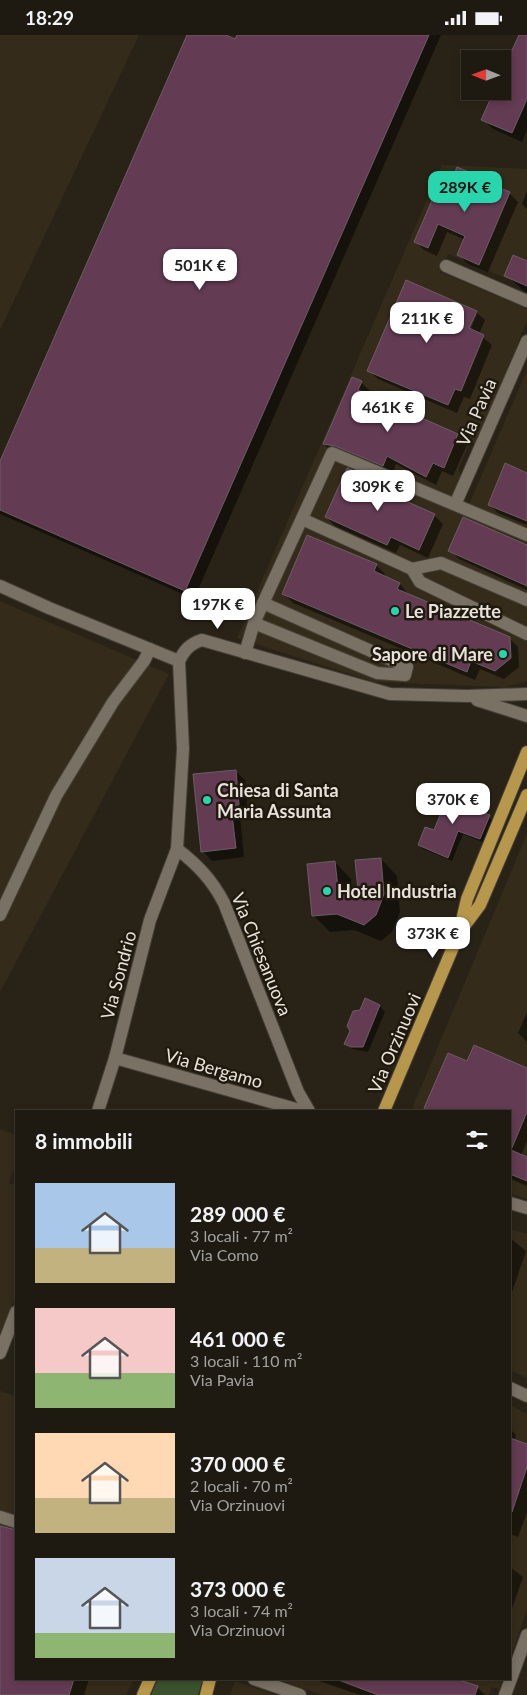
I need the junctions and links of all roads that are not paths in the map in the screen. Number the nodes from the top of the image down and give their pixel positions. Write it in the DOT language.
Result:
graph roads {
  1 [pos="446,266"];
  2 [pos="527,301"];
  3 [pos="527,341"];
  4 [pos="458,499"];
  5 [pos="302,519"];
  6 [pos="527,535"];
  7 [pos="412,569"];
  8 [pos="0,585"];
  9 [pos="527,601"];
  10 [pos="263,603"];
  11 [pos="254,623"];
  12 [pos="527,633"];
  13 [pos="150,649"];
  14 [pos="245,653"];
  15 [pos="179,661"];
  16 [pos="527,694"];
  17 [pos="467,697"];
  18 [pos="527,716"];
  19 [pos="527,752"];
  20 [pos="527,795"];
  21 [pos="177,849"];
  22 [pos="0,915"];
  23 [pos="459,933"];
  24 [pos="115,1057"];
  25 [pos="98,1110"];
  26 [pos="300,1110"];
  27 [pos="308,1110"];
  28 [pos="384,1110"];
  29 [pos="511,1203"];
  30 [pos="527,1208"];
  31 [pos="15,1315"];
  32 [pos="0,1353"];
  33 [pos="511,1388"];
  34 [pos="527,1396"];
  35 [pos="0,1517"];
  36 [pos="15,1522"];
  37 [pos="527,1635"];
  38 [pos="511,1679"];
  39 [pos="150,1680"];
  40 [pos="210,1680"];
  41 [pos="257,1680"];
  42 [pos="510,1680"];
  43 [pos="143,1695"];
  44 [pos="206,1695"];
  45 [pos="300,1695"];
  46 [pos="505,1695"];
  1 -- 2 [label="street"];
  3 -- 4 [label="street, Via Pavia"];
  5 -- 6 [label="street"];
  5 -- 7 [label="street"];
  5 -- 10 [label="street"];
  7 -- 9 [label="street"];
  7 -- 12 [label="street"];
  8 -- 13 [label="street"];
  10 -- 11 [label="street"];
  10 -- 11 [label="street"];
  11 -- 14 [label="street"];
  13 -- 15 [label="street"];
  13 -- 22 [label="street"];
  14 -- 15 [label="street"];
  14 -- 17 [label="street"];
  15 -- 21 [label="street"];
  16 -- 17 [label="street"];
  17 -- 18 [label="street"];
  19 -- 23 [label="main road, Via Orzinuovi"];
  20 -- 23 [label="main road, Via Orzinuovi"];
  21 -- 24 [label="street, Via Sondrio"];
  21 -- 27 [label="street, Via Chiesanuova"];
  23 -- 28 [label="main road, Via Orzinuovi"];
  24 -- 25 [label="street, Via Sondrio"];
  24 -- 26 [label="street, Via Bergamo"];
  29 -- 30 [label="street"];
  31 -- 32 [label="street"];
  33 -- 34 [label="street"];
  35 -- 36 [label="street"];
  37 -- 38 [label="street"];
  39 -- 43 [label="main road"];
  40 -- 44 [label="main road"];
  41 -- 45 [label="street"];
  42 -- 46 [label="street"];
}
